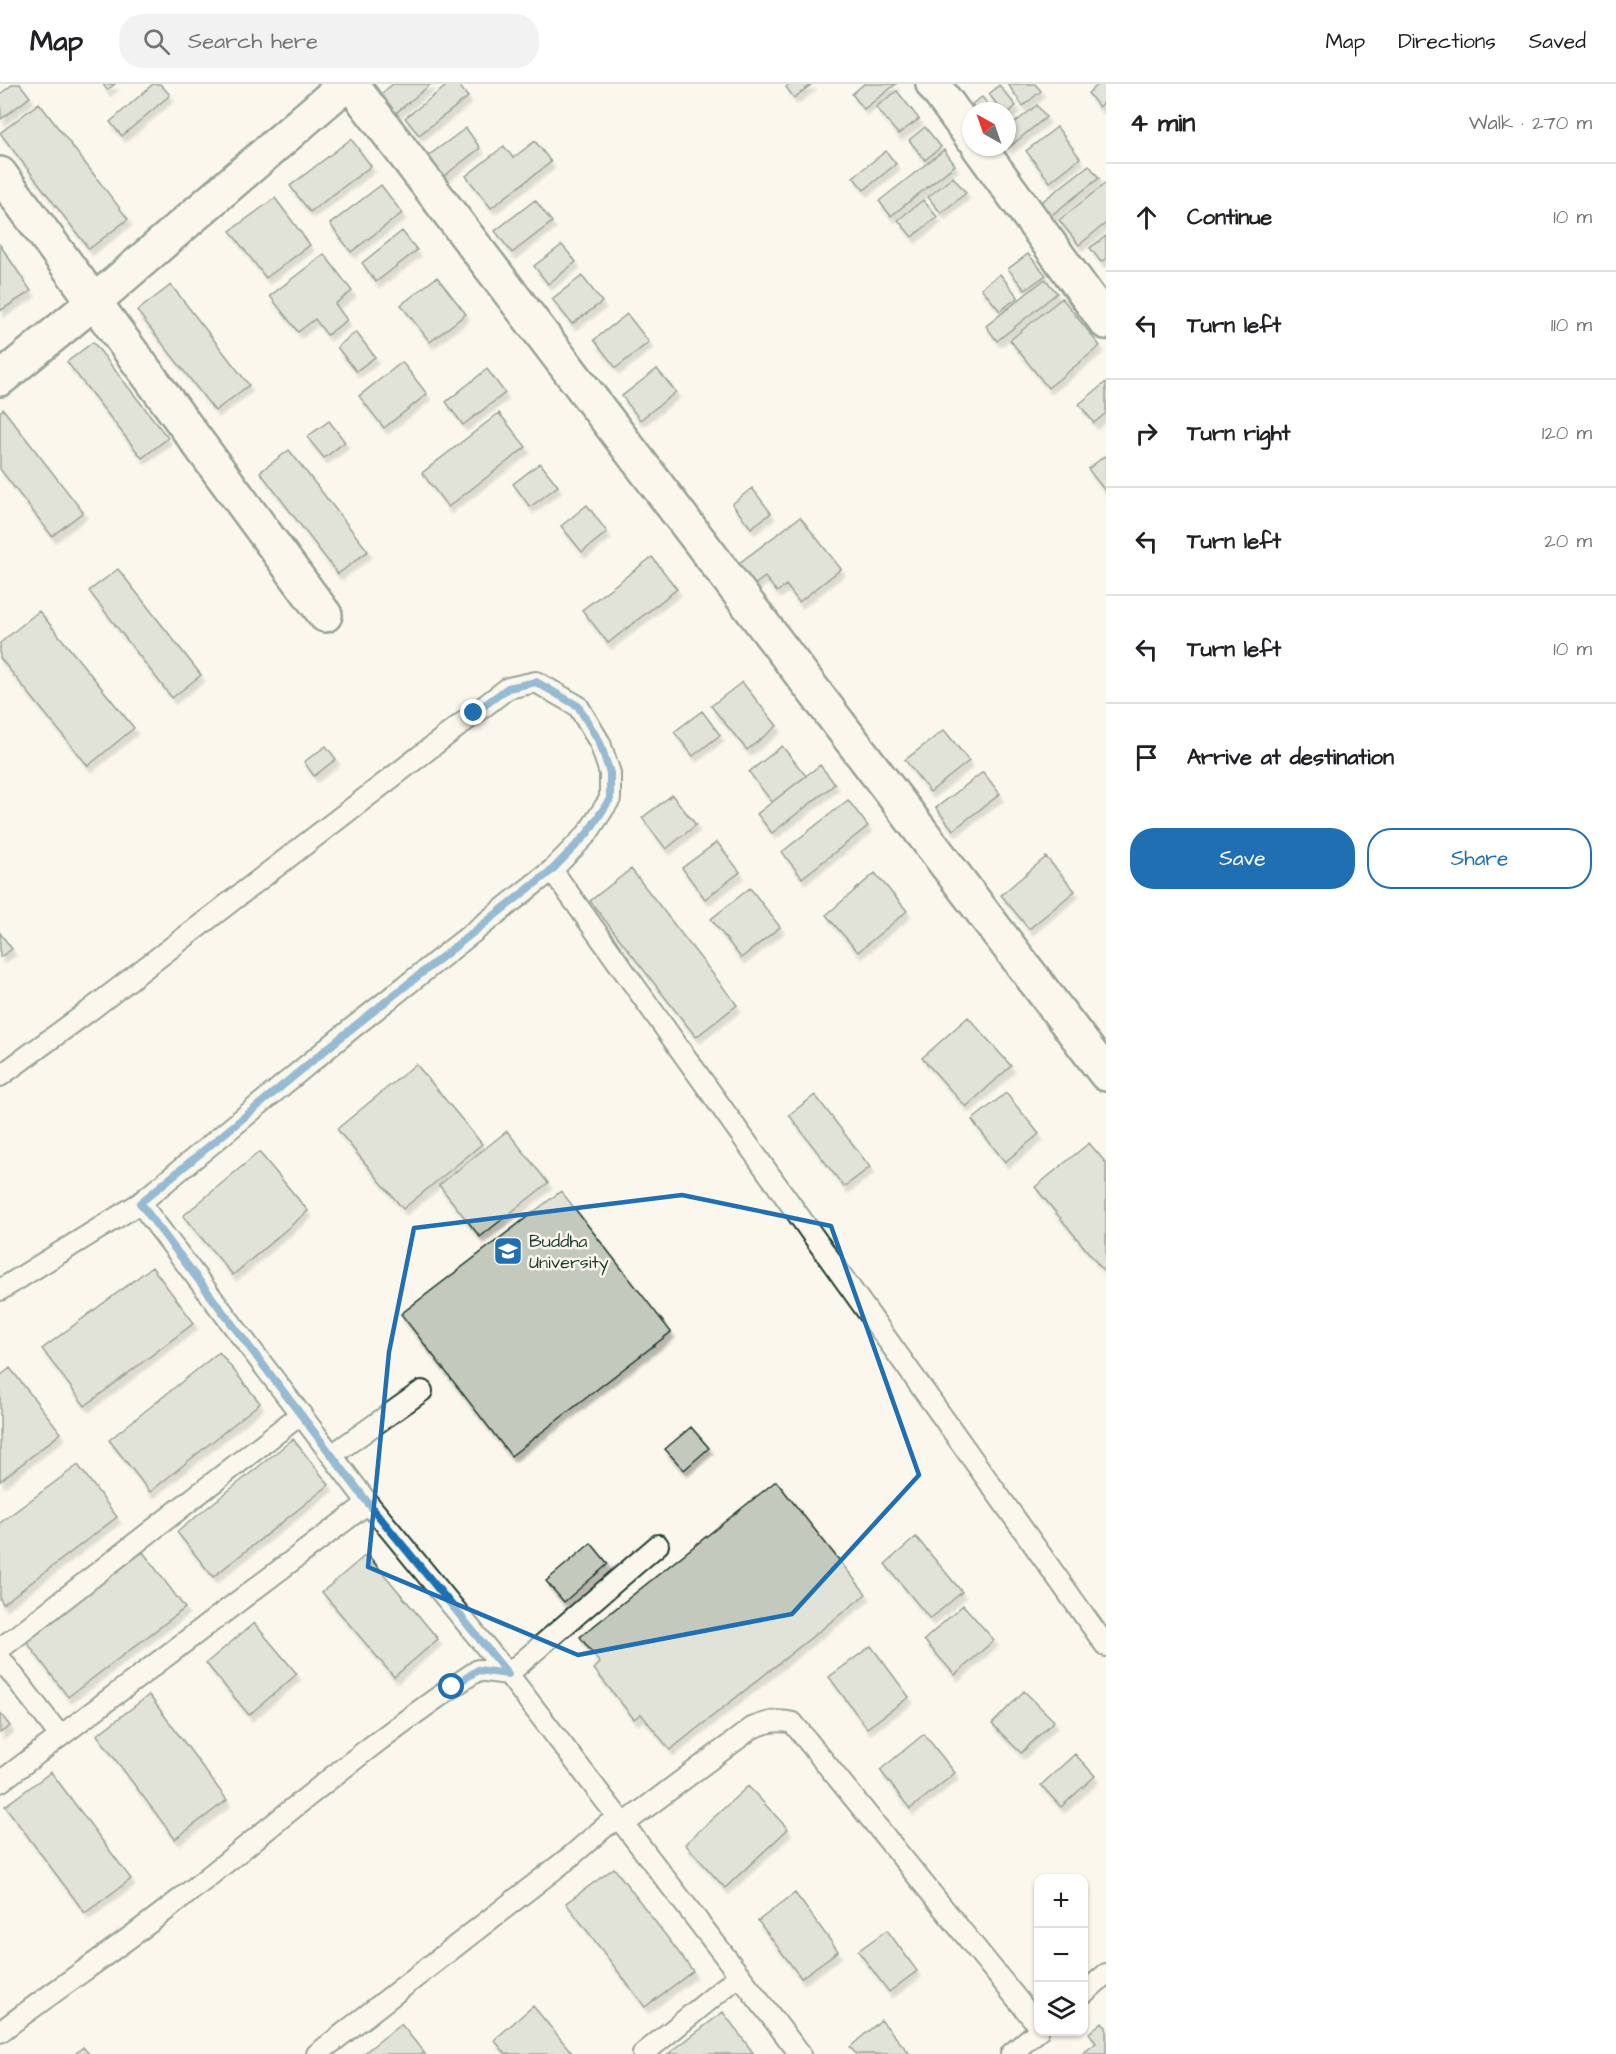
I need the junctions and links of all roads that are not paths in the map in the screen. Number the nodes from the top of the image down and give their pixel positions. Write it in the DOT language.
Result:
graph roads {
  1 [pos="349,84"];
  2 [pos="933,84"];
  3 [pos="962,124"];
  4 [pos="986,156"];
  5 [pos="0,174"];
  6 [pos="95,301"];
  7 [pos="1106,322"];
  8 [pos="0,379"];
  9 [pos="325,615"];
  10 [pos="552,870"];
  11 [pos="1106,1074"];
  12 [pos="0,1076"];
  13 [pos="140,1203"];
  14 [pos="0,1290"];
  15 [pos="422,1391"];
  16 [pos="301,1414"];
  17 [pos="332,1455"];
  18 [pos="368,1503"];
  19 [pos="658,1545"];
  20 [pos="1106,1646"];
  21 [pos="0,1649"];
  22 [pos="0,1658"];
  23 [pos="508,1674"];
  24 [pos="60,1736"];
  25 [pos="0,1782"];
  26 [pos="622,1821"];
  27 [pos="1106,1974"];
  28 [pos="740,1975"];
  29 [pos="1088,1989"];
  30 [pos="1034,2020"];
  31 [pos="0,2032"];
  32 [pos="1034,2034"];
  33 [pos="317,2054"];
  34 [pos="642,2054"];
  35 [pos="800,2054"];
  36 [pos="1011,2054"];
  1 -- 6 [label="street"];
  1 -- 11 [label="street"];
  2 -- 3 [label="street"];
  4 -- 7 [label="street"];
  5 -- 6 [label="street"];
  6 -- 8 [label="street"];
  6 -- 9 [label="street"];
  10 -- 12 [label="lane"];
  10 -- 13 [label="lane"];
  10 -- 20 [label="lane"];
  13 -- 14 [label="lane"];
  13 -- 16 [label="lane"];
  15 -- 17 [label="lane"];
  16 -- 17 [label="lane"];
  16 -- 21 [label="lane"];
  17 -- 18 [label="lane"];
  18 -- 23 [label="lane"];
  18 -- 24 [label="lane"];
  19 -- 23 [label="lane"];
  22 -- 24 [label="lane"];
  23 -- 26 [label="lane"];
  23 -- 31 [label="lane"];
  24 -- 25 [label="lane"];
  26 -- 28 [label="lane"];
  26 -- 30 [label="lane"];
  26 -- 33 [label="lane"];
  27 -- 29 [label="lane"];
  28 -- 34 [label="lane"];
  28 -- 35 [label="lane"];
  32 -- 36 [label="lane"];
}
